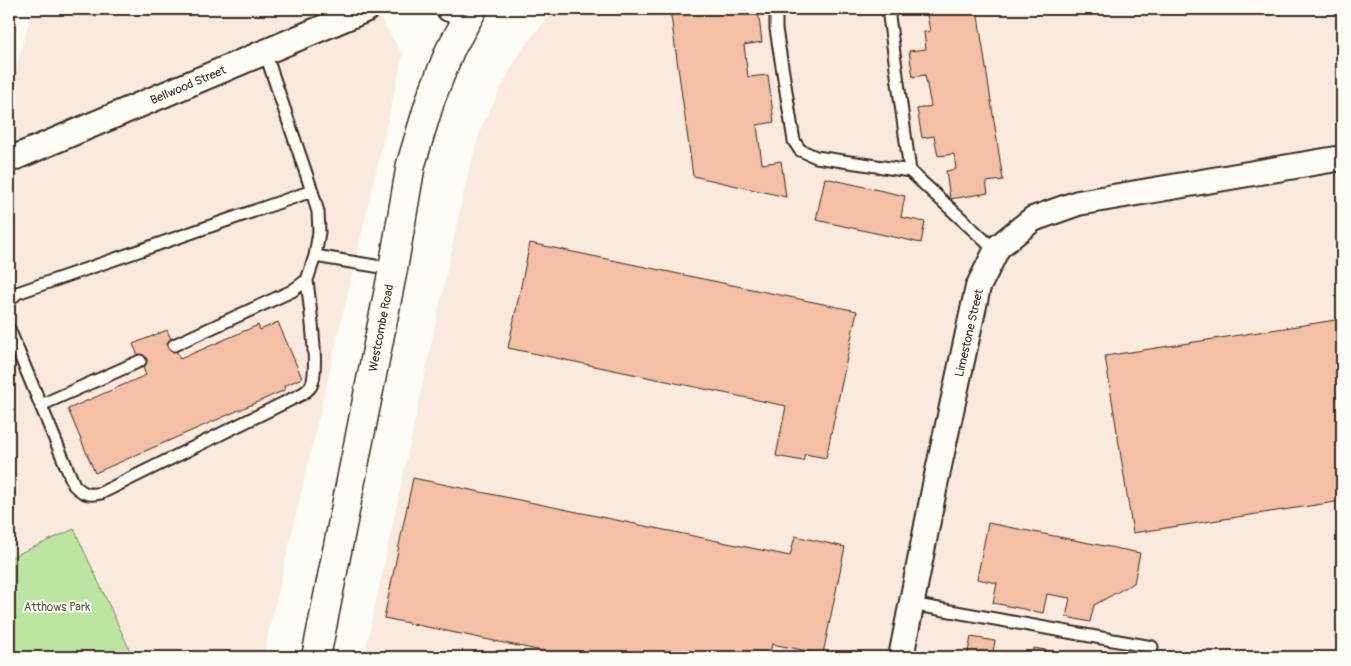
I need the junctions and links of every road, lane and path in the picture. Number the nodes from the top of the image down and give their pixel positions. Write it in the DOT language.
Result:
graph roads {
  1 [pos="367,9"];
  2 [pos="779,9"];
  3 [pos="888,9"];
  4 [pos="464,10"];
  5 [pos="265,52"];
  6 [pos="1342,158"];
  7 [pos="9,160"];
  8 [pos="910,171"];
  9 [pos="312,191"];
  10 [pos="996,251"];
  11 [pos="315,256"];
  12 [pos="393,269"];
  13 [pos="307,280"];
  14 [pos="9,301"];
  15 [pos="9,329"];
  16 [pos="174,345"];
  17 [pos="140,361"];
  18 [pos="41,405"];
  19 [pos="911,604"];
  20 [pos="1152,647"];
  21 [pos="316,657"];
  22 [pos="901,657"];
  1 -- 5 [label="street, Bellwood Street"];
  2 -- 8 [label="lane"];
  3 -- 8 [label="lane"];
  4 -- 12 [label="street, Westcombe Road"];
  5 -- 7 [label="street, Bellwood Street"];
  5 -- 9 [label="lane"];
  6 -- 10 [label="street, Limestone Street"];
  8 -- 10 [label="lane"];
  9 -- 11 [label="lane"];
  9 -- 14 [label="lane"];
  10 -- 19 [label="street, Limestone Street"];
  11 -- 12 [label="lane"];
  11 -- 13 [label="lane"];
  12 -- 21 [label="street, Westcombe Road"];
  13 -- 16 [label="lane"];
  13 -- 18 [label="lane"];
  15 -- 18 [label="lane"];
  17 -- 18 [label="lane"];
  19 -- 20 [label="lane"];
  19 -- 22 [label="street, Limestone Street"];
}
